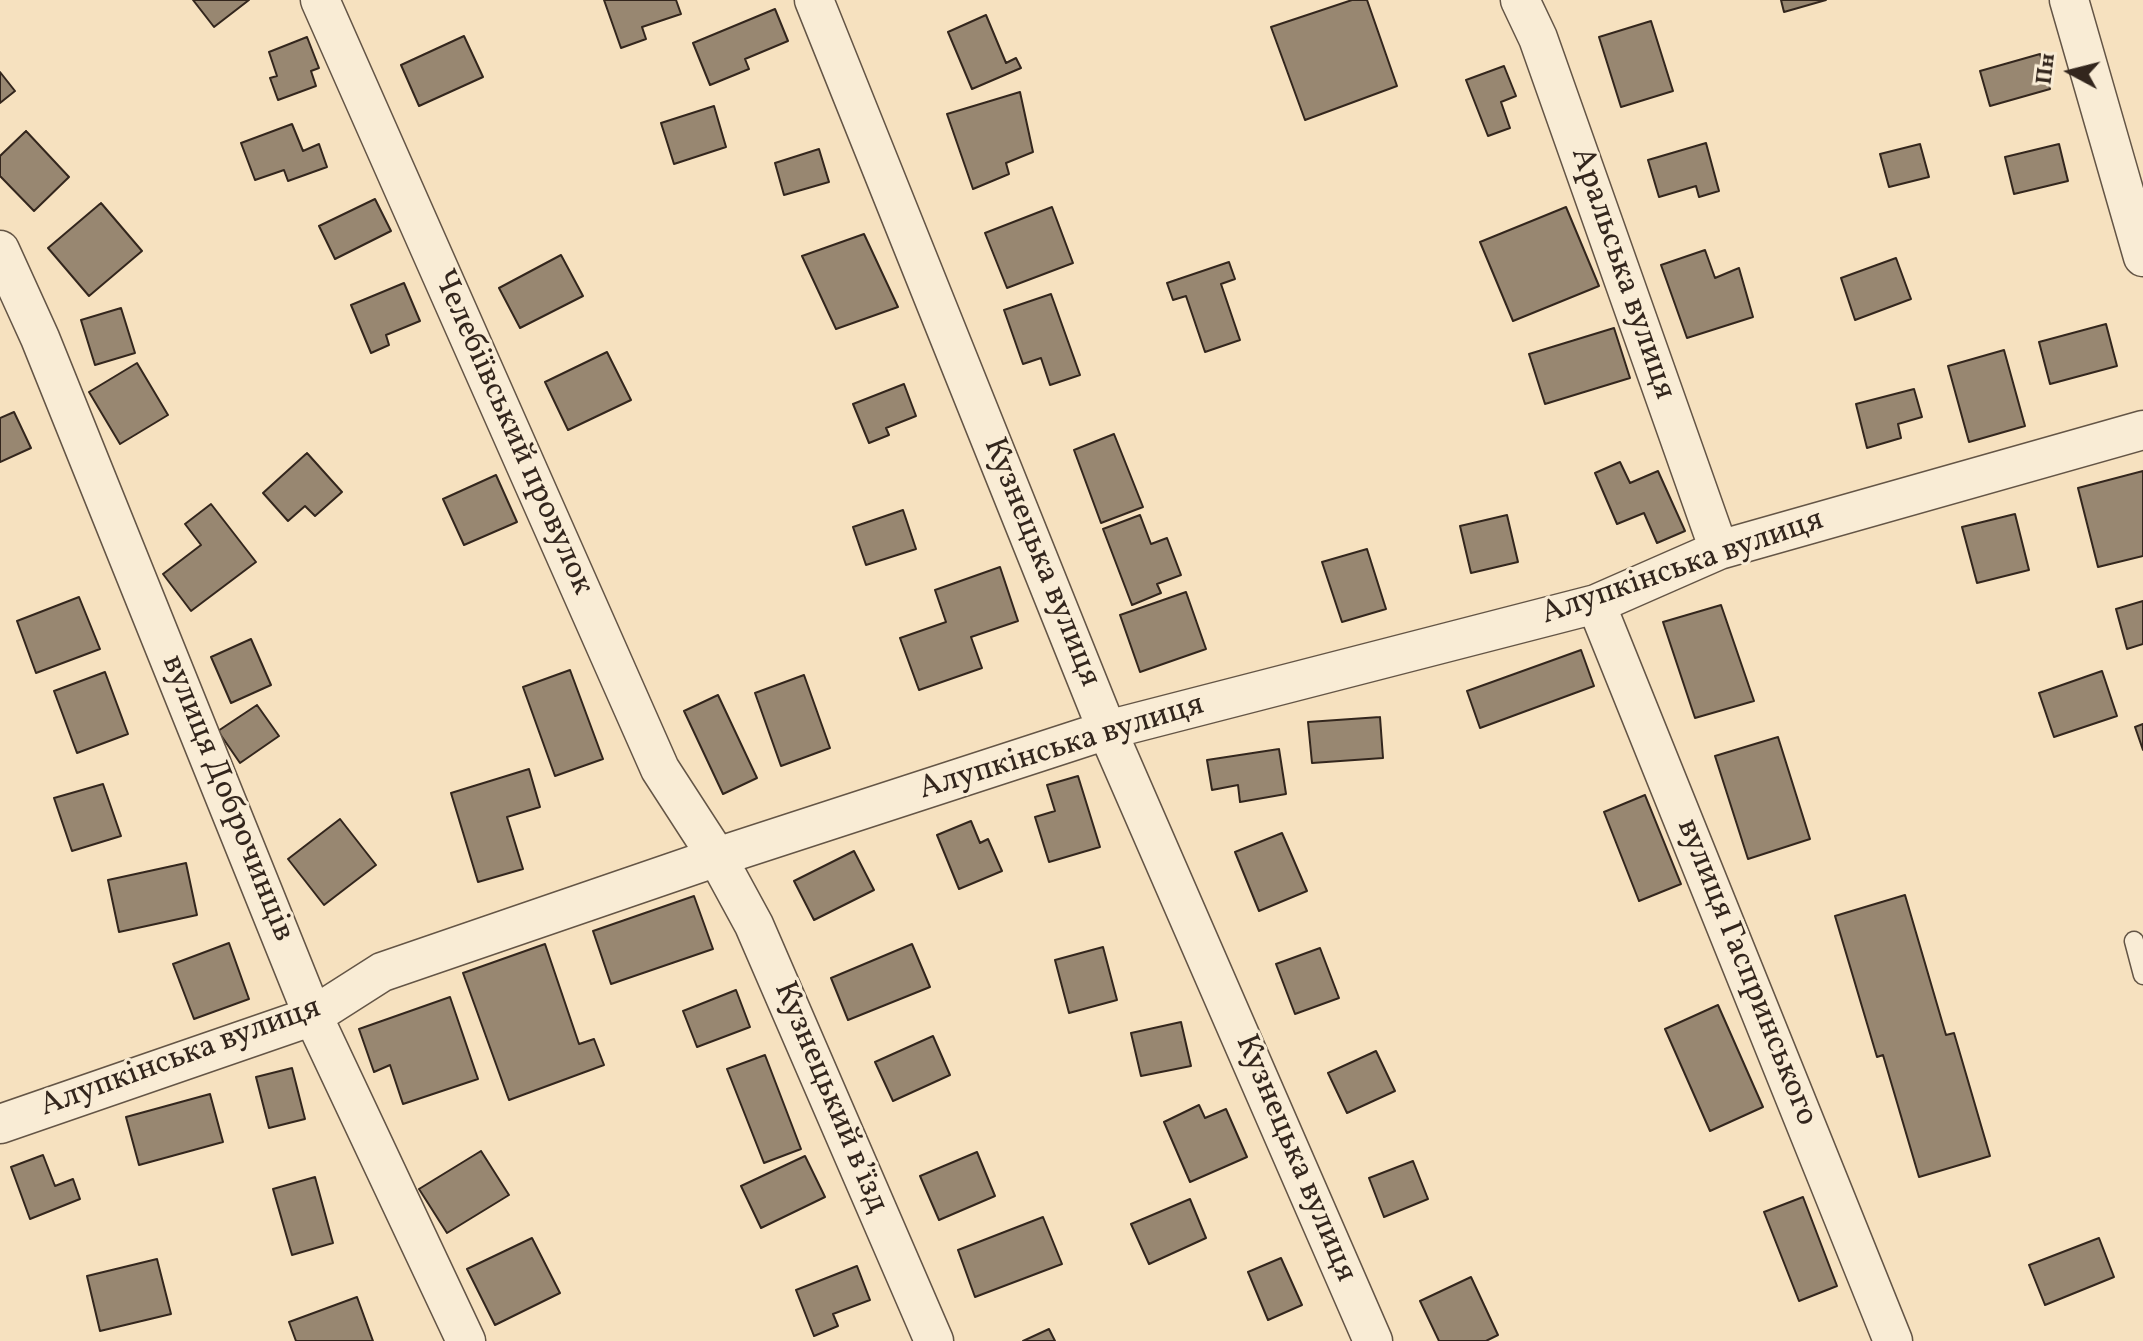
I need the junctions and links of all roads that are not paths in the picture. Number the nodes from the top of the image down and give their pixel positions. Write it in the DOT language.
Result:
graph roads {
  1 [pos="320,0"];
  2 [pos="814,0"];
  3 [pos="1520,0"];
  4 [pos="2069,0"];
  5 [pos="0,250"];
  6 [pos="2143,257"];
  7 [pos="2143,430"];
  8 [pos="1719,550"];
  9 [pos="1596,604"];
  10 [pos="1107,730"];
  11 [pos="717,857"];
  12 [pos="2134,941"];
  13 [pos="2143,975"];
  14 [pos="313,1016"];
  15 [pos="0,1124"];
  16 [pos="466,1341"];
  17 [pos="934,1341"];
  18 [pos="1373,1341"];
  19 [pos="1893,1341"];
  1 -- 11 [label="street, Челебіївський провулок"];
  2 -- 10 [label="street, Кузнецька вулиця"];
  3 -- 8 [label="street, Аральська вулиця"];
  4 -- 6 [label="street"];
  5 -- 14 [label="street, вулиця Доброчинців"];
  7 -- 8 [label="street, Алупкінська вулиця"];
  8 -- 9 [label="street, Алупкінська вулиця"];
  9 -- 10 [label="street, Алупкінська вулиця"];
  9 -- 19 [label="street, вулиця Гаспринського"];
  10 -- 11 [label="street, Алупкінська вулиця"];
  10 -- 18 [label="street, Кузнецька вулиця"];
  11 -- 14 [label="street, Алупкінська вулиця"];
  11 -- 17 [label="street, Кузнецький в’їзд"];
  12 -- 13 [label="lane"];
  14 -- 15 [label="street, Алупкінська вулиця"];
  14 -- 16 [label="street, вулиця Доброчинців"];
}
